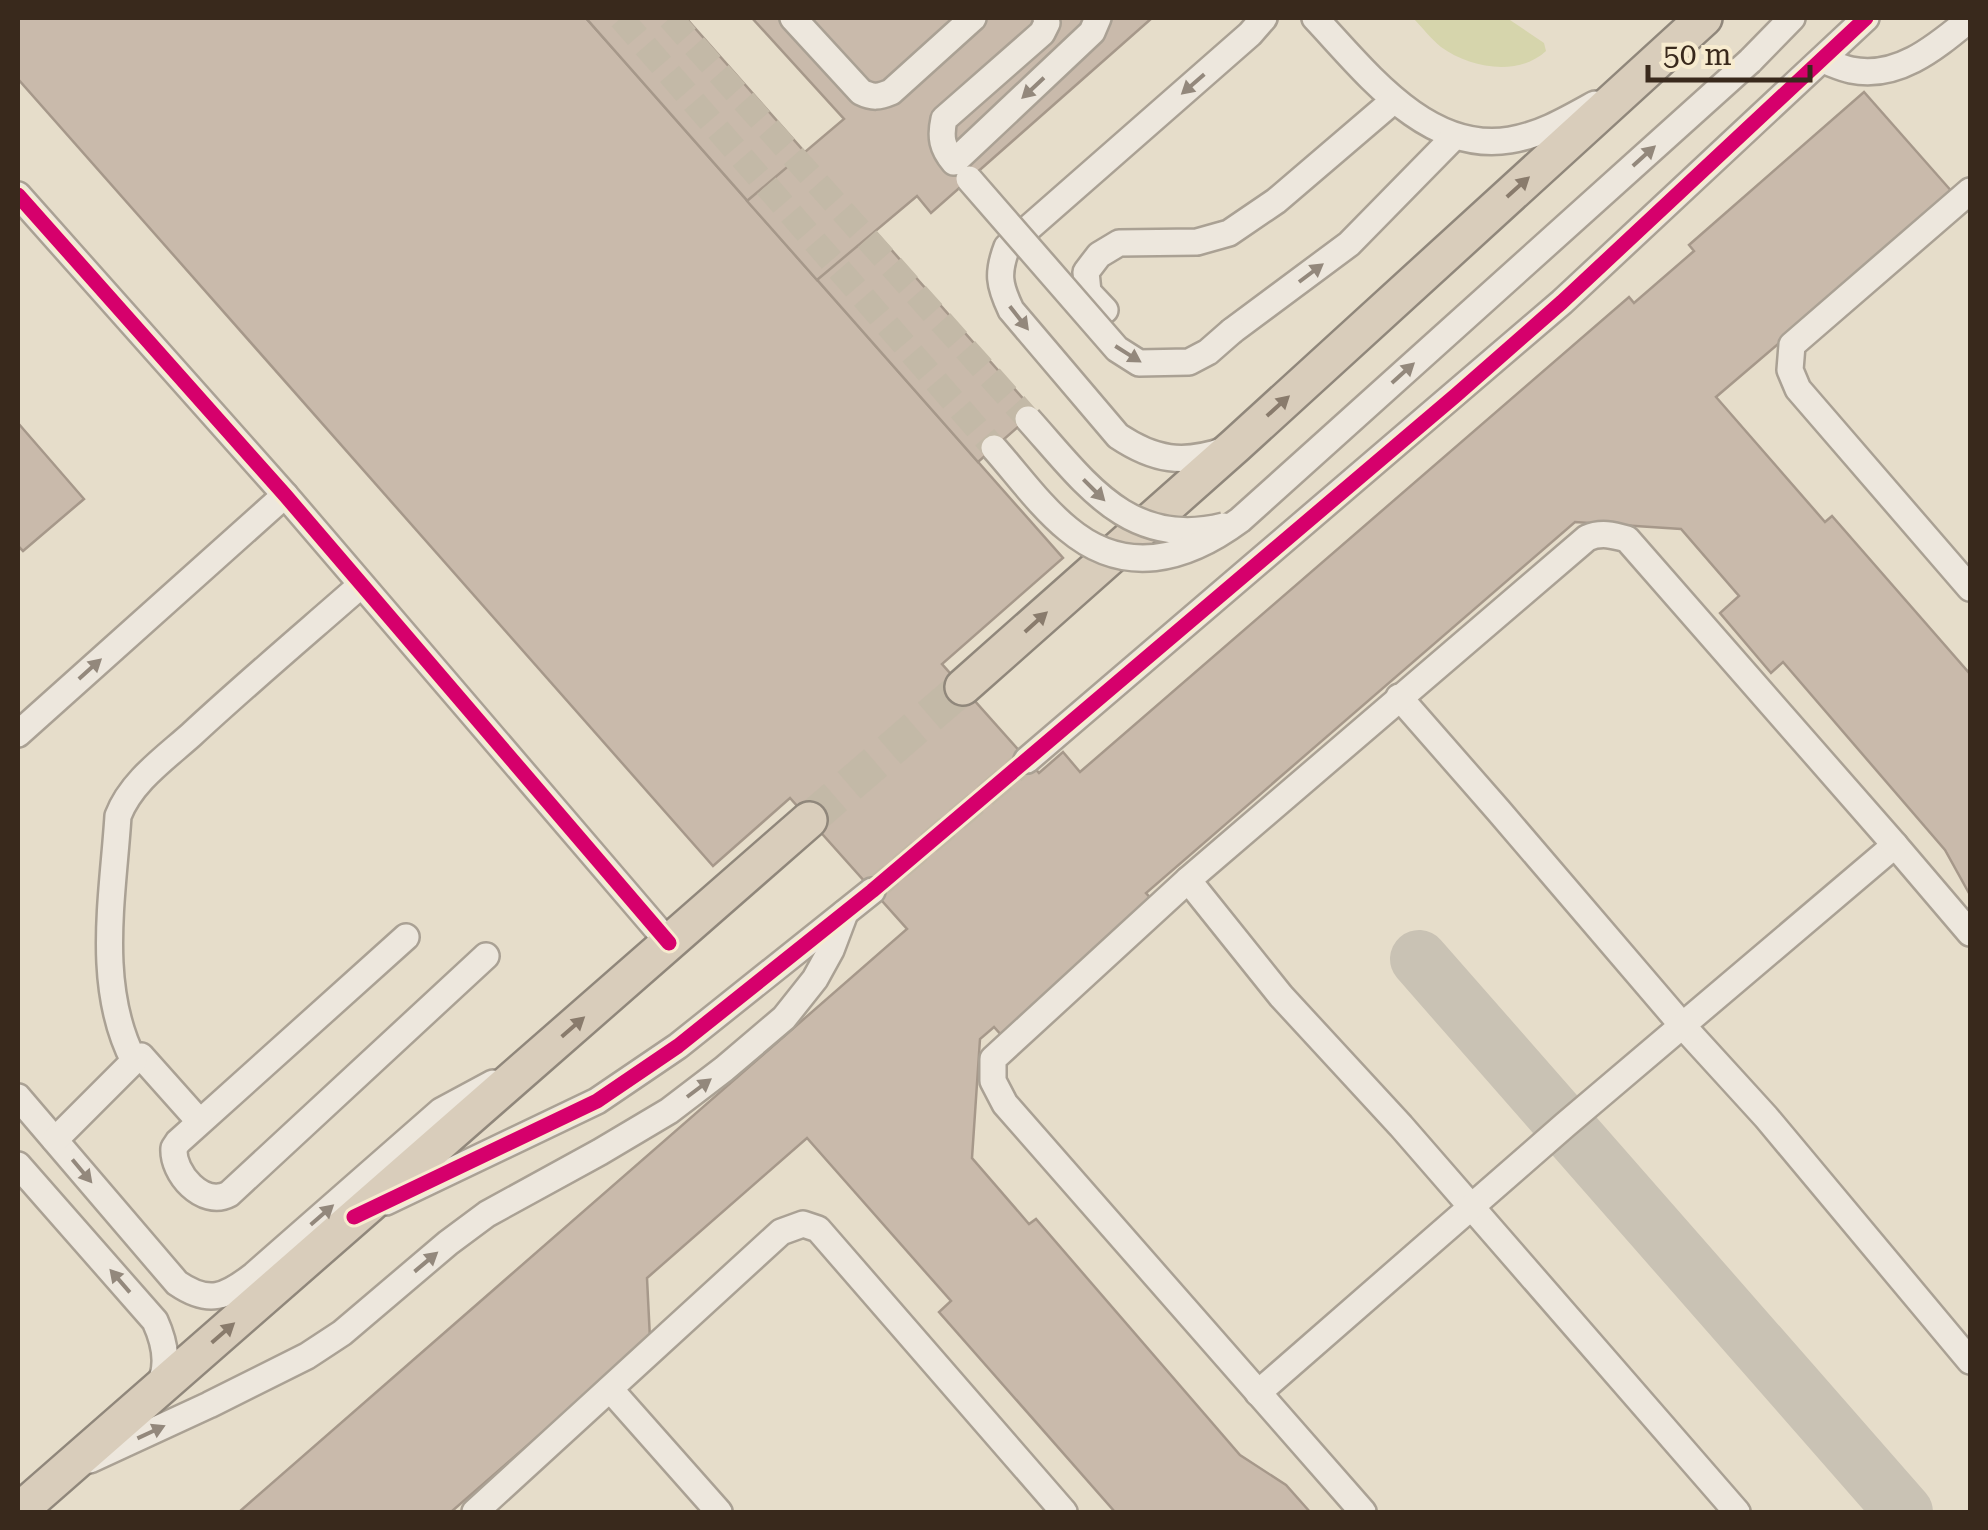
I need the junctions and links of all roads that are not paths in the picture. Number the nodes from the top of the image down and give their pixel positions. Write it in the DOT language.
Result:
graph roads {
  1 [pos="793,18"];
  2 [pos="973,18"];
  3 [pos="1046,18"];
  4 [pos="1098,18"];
  5 [pos="1264,18"];
  6 [pos="1314,18"];
  7 [pos="1704,18"];
  8 [pos="1792,18"];
  9 [pos="1866,18"];
  10 [pos="1970,18"];
  11 [pos="1822,60"];
  12 [pos="1629,85"];
  13 [pos="1393,101"];
  14 [pos="1454,137"];
  15 [pos="962,171"];
  16 [pos="1970,190"];
  17 [pos="18,195"];
  18 [pos="1105,310"];
  19 [pos="1028,418"];
  20 [pos="1236,445"];
  21 [pos="994,448"];
  22 [pos="285,495"];
  23 [pos="1240,520"];
  24 [pos="361,585"];
  25 [pos="1970,588"];
  26 [pos="963,687"];
  27 [pos="1399,697"];
  28 [pos="18,734"];
  29 [pos="1028,760"];
  30 [pos="810,820"];
  31 [pos="1895,844"];
  32 [pos="1188,880"];
  33 [pos="872,890"];
  34 [pos="844,914"];
  35 [pos="1970,933"];
  36 [pos="406,937"];
  37 [pos="669,943"];
  38 [pos="486,956"];
  39 [pos="1682,1025"];
  40 [pos="141,1056"];
  41 [pos="529,1065"];
  42 [pos="18,1098"];
  43 [pos="199,1121"];
  44 [pos="55,1140"];
  45 [pos="18,1165"];
  46 [pos="1470,1207"];
  47 [pos="354,1218"];
  48 [pos="1970,1361"];
  49 [pos="610,1389"];
  50 [pos="1258,1392"];
  51 [pos="152,1395"];
  52 [pos="63,1472"];
  53 [pos="18,1512"];
  54 [pos="475,1512"];
  55 [pos="719,1512"];
  56 [pos="1064,1512"];
  57 [pos="1363,1512"];
  58 [pos="1738,1512"];
  1 -- 2 [label="street"];
  3 -- 15 [label="street"];
  4 -- 15 [label="street, one-way"];
  5 -- 20 [label="street, one-way"];
  6 -- 13 [label="street"];
  7 -- 12 [label="highway"];
  23 -- 8 [label="street, one-way, bridge"];
  9 -- 11 [label="street"];
  10 -- 11 [label="street"];
  11 -- 29 [label="street"];
  12 -- 14 [label="street"];
  20 -- 12 [label="highway, one-way"];
  13 -- 14 [label="street"];
  13 -- 18 [label="street"];
  15 -- 14 [label="street, one-way, bridge"];
  16 -- 25 [label="street"];
  17 -- 22 [label="street"];
  19 -- 23 [label="street, one-way, bridge"];
  26 -- 20 [label="highway, one-way"];
  21 -- 23 [label="street, bridge"];
  22 -- 24 [label="street"];
  28 -- 22 [label="street, one-way"];
  24 -- 37 [label="street"];
  24 -- 44 [label="street"];
  27 -- 31 [label="street"];
  27 -- 32 [label="street"];
  27 -- 39 [label="street"];
  30 -- 37 [label="highway"];
  31 -- 35 [label="street"];
  31 -- 39 [label="street"];
  32 -- 46 [label="street"];
  32 -- 50 [label="street"];
  33 -- 34 [label="street"];
  34 -- 47 [label="street"];
  52 -- 34 [label="street, one-way"];
  36 -- 43 [label="street"];
  41 -- 37 [label="highway, one-way"];
  38 -- 43 [label="street"];
  39 -- 46 [label="street"];
  39 -- 48 [label="street"];
  40 -- 43 [label="street"];
  44 -- 41 [label="street, one-way"];
  41 -- 47 [label="highway"];
  42 -- 44 [label="street"];
  51 -- 45 [label="street, one-way"];
  46 -- 50 [label="street"];
  46 -- 58 [label="street"];
  51 -- 47 [label="highway, one-way"];
  49 -- 54 [label="street"];
  49 -- 55 [label="street"];
  49 -- 56 [label="street"];
  50 -- 57 [label="street"];
  51 -- 52 [label="highway"];
  52 -- 53 [label="highway"];
}
